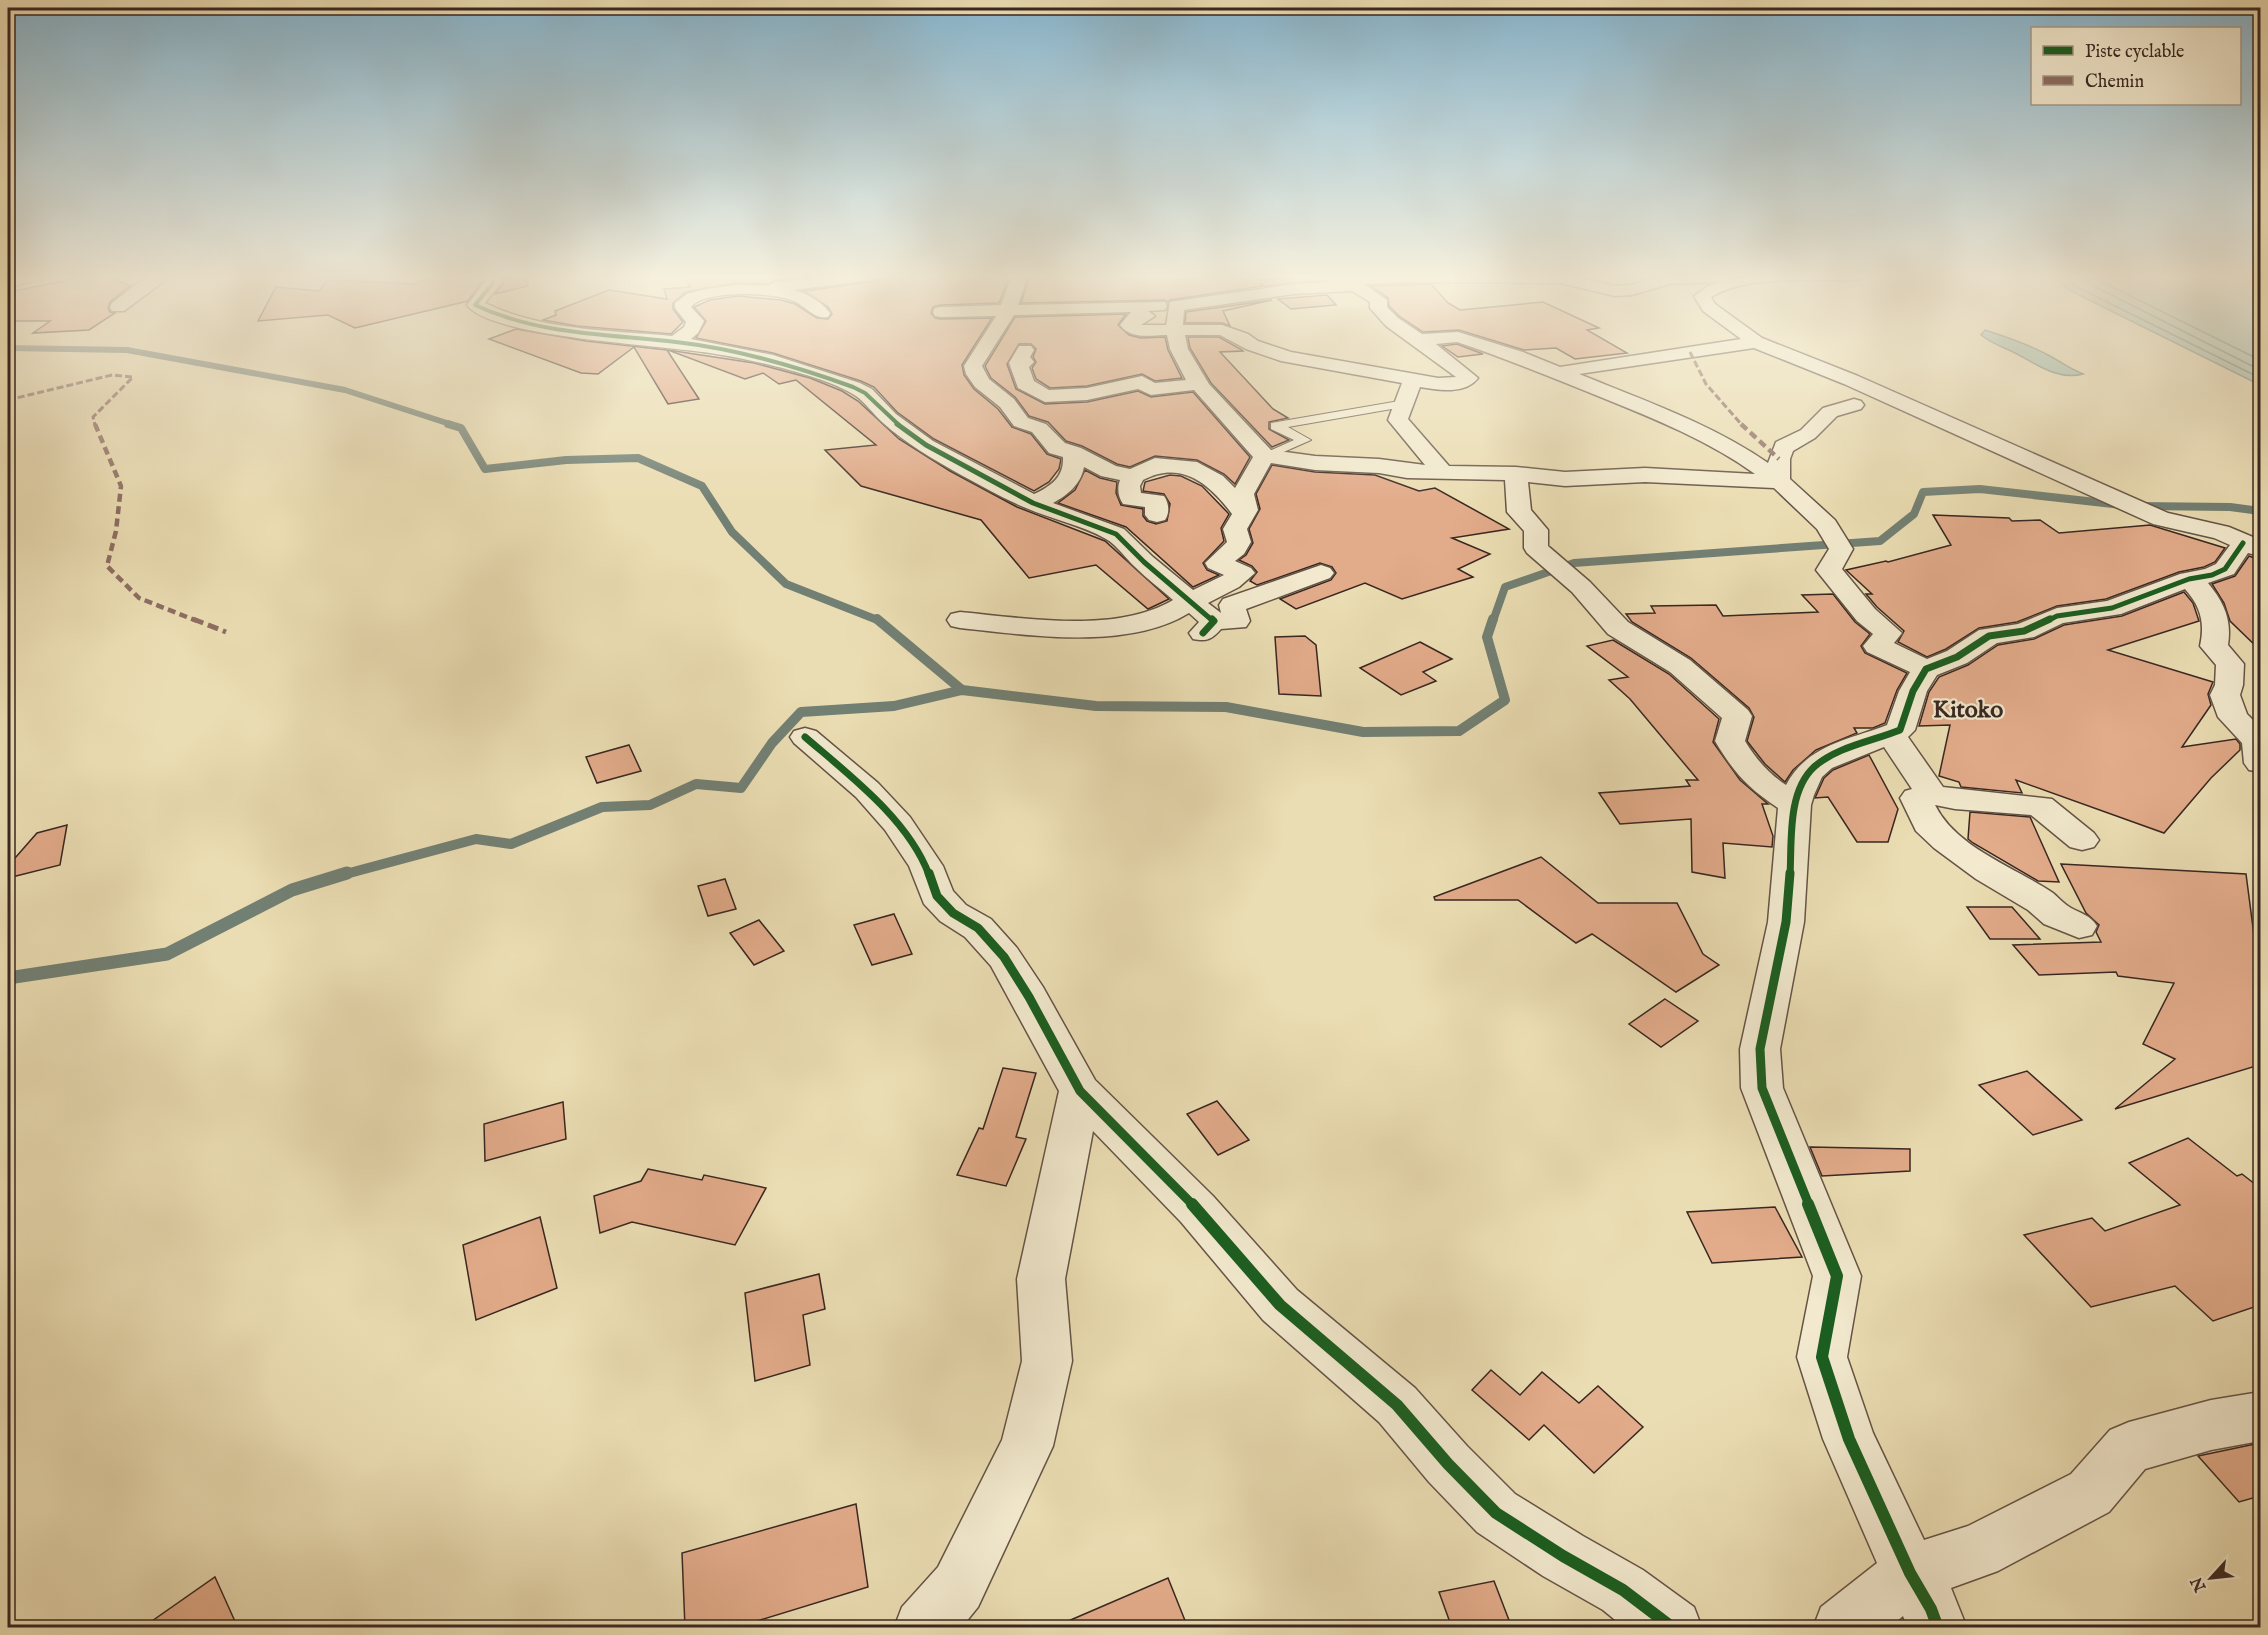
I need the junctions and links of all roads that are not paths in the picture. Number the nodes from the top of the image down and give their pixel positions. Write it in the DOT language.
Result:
graph roads {
  1 [pos="735,351"];
  2 [pos="985,351"];
  3 [pos="1024,351"];
  4 [pos="1182,351"];
  5 [pos="1271,351"];
  6 [pos="1434,351"];
  7 [pos="1502,351"];
  8 [pos="1698,351"];
  9 [pos="1778,351"];
  10 [pos="1558,373"];
  11 [pos="1413,380"];
  12 [pos="1199,384"];
  13 [pos="1854,405"];
  14 [pos="1401,412"];
  15 [pos="1073,453"];
  16 [pos="1264,456"];
  17 [pos="1336,464"];
  18 [pos="1442,471"];
  19 [pos="1516,474"];
  20 [pos="1133,476"];
  21 [pos="1779,482"];
  22 [pos="1034,503"];
  23 [pos="1244,514"];
  24 [pos="1157,515"];
  25 [pos="2252,546"];
  26 [pos="1321,573"];
  27 [pos="2189,579"];
  28 [pos="1191,601"];
  29 [pos="960,620"];
  30 [pos="1926,669"];
  31 [pos="1890,734"];
  32 [pos="805,737"];
  33 [pos="2260,763"];
  34 [pos="1931,794"];
  35 [pos="1795,805"];
  36 [pos="2082,840"];
  37 [pos="2079,926"];
  38 [pos="1080,1091"];
  39 [pos="2260,1418"];
  40 [pos="1910,1573"];
  41 [pos="923,1628"];
  42 [pos="1674,1628"];
  43 [pos="1842,1628"];
  44 [pos="1938,1628"];
  1 -- 22 [label="street"];
  2 -- 15 [label="street"];
  3 -- 12 [label="street"];
  4 -- 12 [label="street"];
  5 -- 11 [label="street"];
  6 -- 11 [label="street"];
  7 -- 10 [label="street"];
  8 -- 10 [label="street"];
  9 -- 25 [label="street"];
  10 -- 21 [label="street"];
  11 -- 14 [label="street"];
  12 -- 16 [label="street"];
  13 -- 21 [label="street"];
  14 -- 16 [label="lane"];
  14 -- 17 [label="street"];
  14 -- 18 [label="street"];
  15 -- 20 [label="street"];
  15 -- 22 [label="street"];
  16 -- 17 [label="street"];
  16 -- 23 [label="street"];
  17 -- 18 [label="street"];
  18 -- 19 [label="street"];
  19 -- 21 [label="street"];
  19 -- 35 [label="street"];
  20 -- 23 [label="street"];
  20 -- 24 [label="street"];
  21 -- 30 [label="street"];
  22 -- 28 [label="street"];
  23 -- 28 [label="street"];
  25 -- 27 [label="street"];
  26 -- 28 [label="street"];
  27 -- 30 [label="street"];
  27 -- 33 [label="street"];
  28 -- 29 [label="street"];
  30 -- 31 [label="street"];
  31 -- 34 [label="street"];
  31 -- 35 [label="street"];
  32 -- 38 [label="street"];
  34 -- 36 [label="street"];
  34 -- 37 [label="street"];
  35 -- 40 [label="street"];
  38 -- 41 [label="street"];
  38 -- 42 [label="street"];
  39 -- 40 [label="street"];
  40 -- 43 [label="street"];
  40 -- 44 [label="street"];
}
